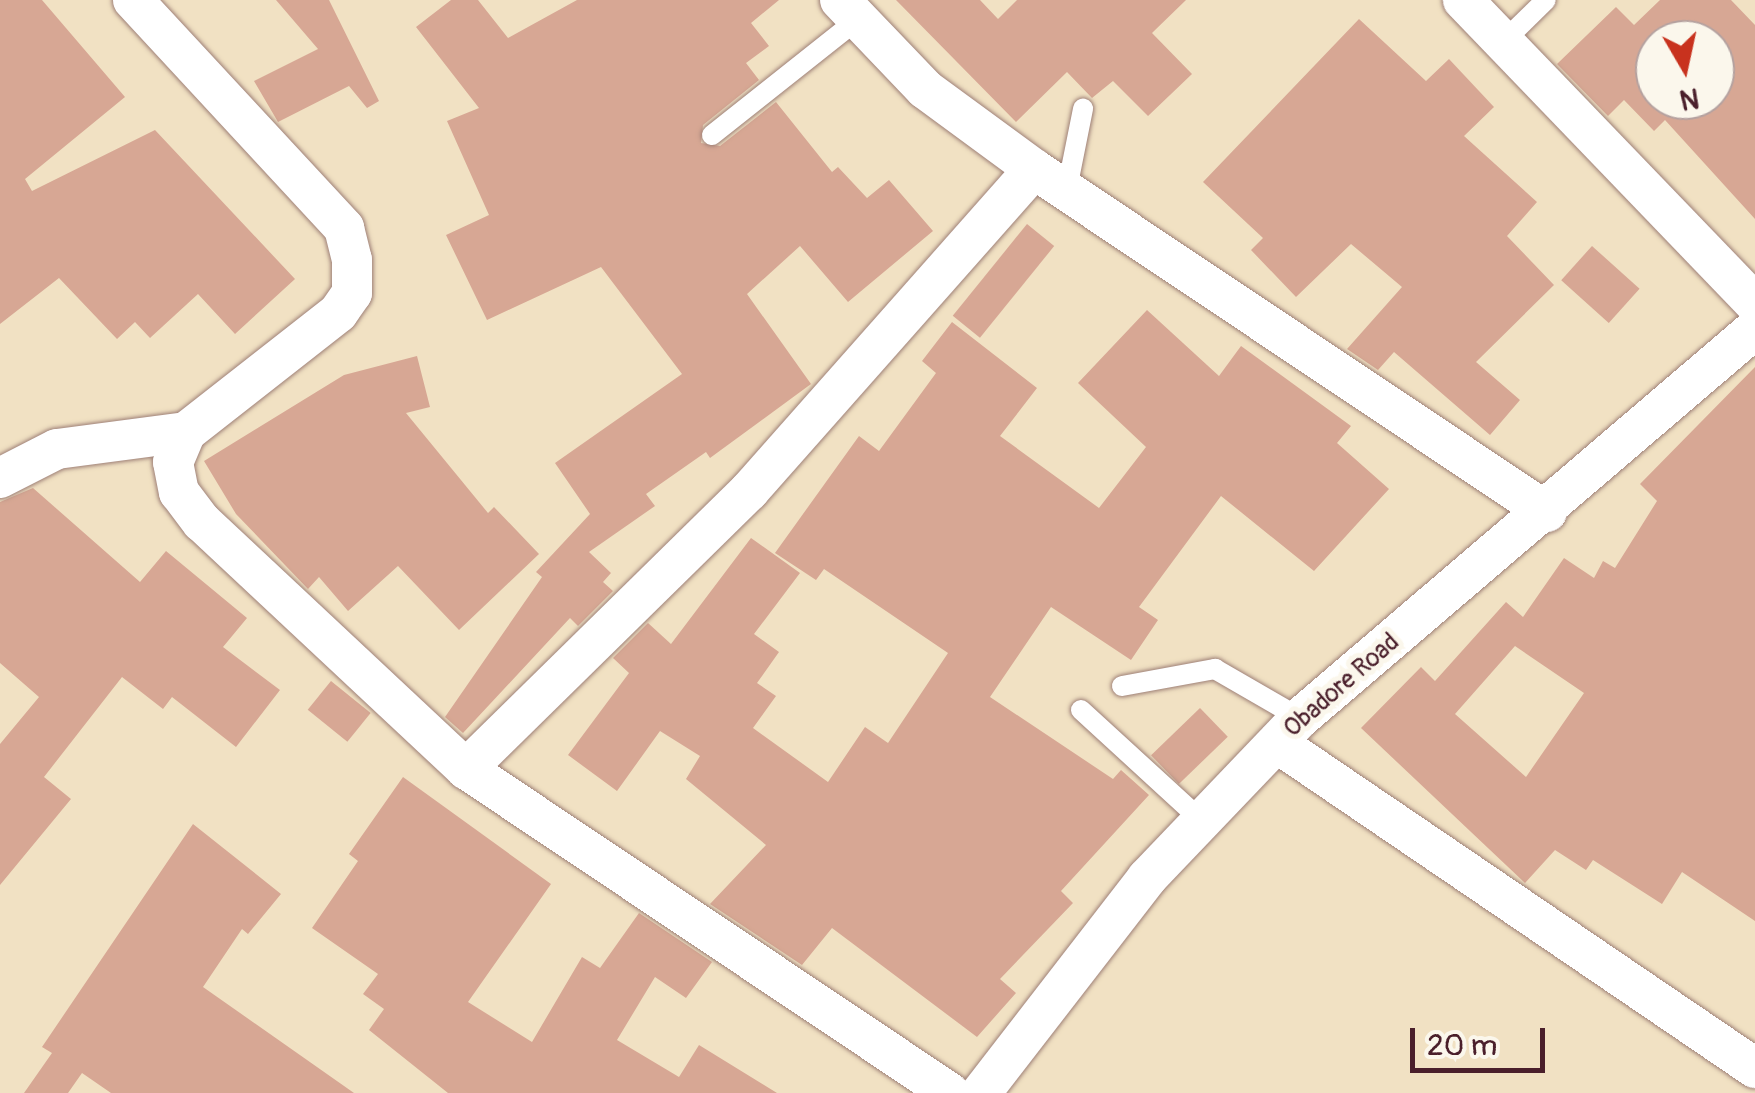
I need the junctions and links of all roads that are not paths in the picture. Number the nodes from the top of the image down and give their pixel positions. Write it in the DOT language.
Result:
graph roads {
  1 [pos="133,0"];
  2 [pos="1463,0"];
  3 [pos="1546,0"];
  4 [pos="848,10"];
  5 [pos="1500,45"];
  6 [pos="1083,109"];
  7 [pos="712,135"];
  8 [pos="1051,179"];
  9 [pos="1755,303"];
  10 [pos="1755,328"];
  11 [pos="186,432"];
  12 [pos="0,478"];
  13 [pos="1547,512"];
  14 [pos="1122,686"];
  15 [pos="1082,710"];
  16 [pos="1289,731"];
  17 [pos="466,770"];
  18 [pos="1200,820"];
  19 [pos="1755,1068"];
  20 [pos="950,1093"];
  21 [pos="981,1093"];
  1 -- 11 [label="street"];
  2 -- 5 [label="street"];
  3 -- 5 [label="lane"];
  4 -- 7 [label="lane"];
  4 -- 8 [label="street"];
  5 -- 9 [label="street"];
  6 -- 8 [label="lane"];
  8 -- 13 [label="street"];
  8 -- 17 [label="street"];
  10 -- 13 [label="street, Obadore Road"];
  11 -- 12 [label="street"];
  11 -- 17 [label="street"];
  13 -- 16 [label="street, Obadore Road"];
  14 -- 16 [label="lane"];
  15 -- 18 [label="lane"];
  16 -- 18 [label="street, Obadore Road"];
  16 -- 19 [label="street"];
  17 -- 20 [label="street"];
  18 -- 21 [label="street, Obadore Road"];
}
